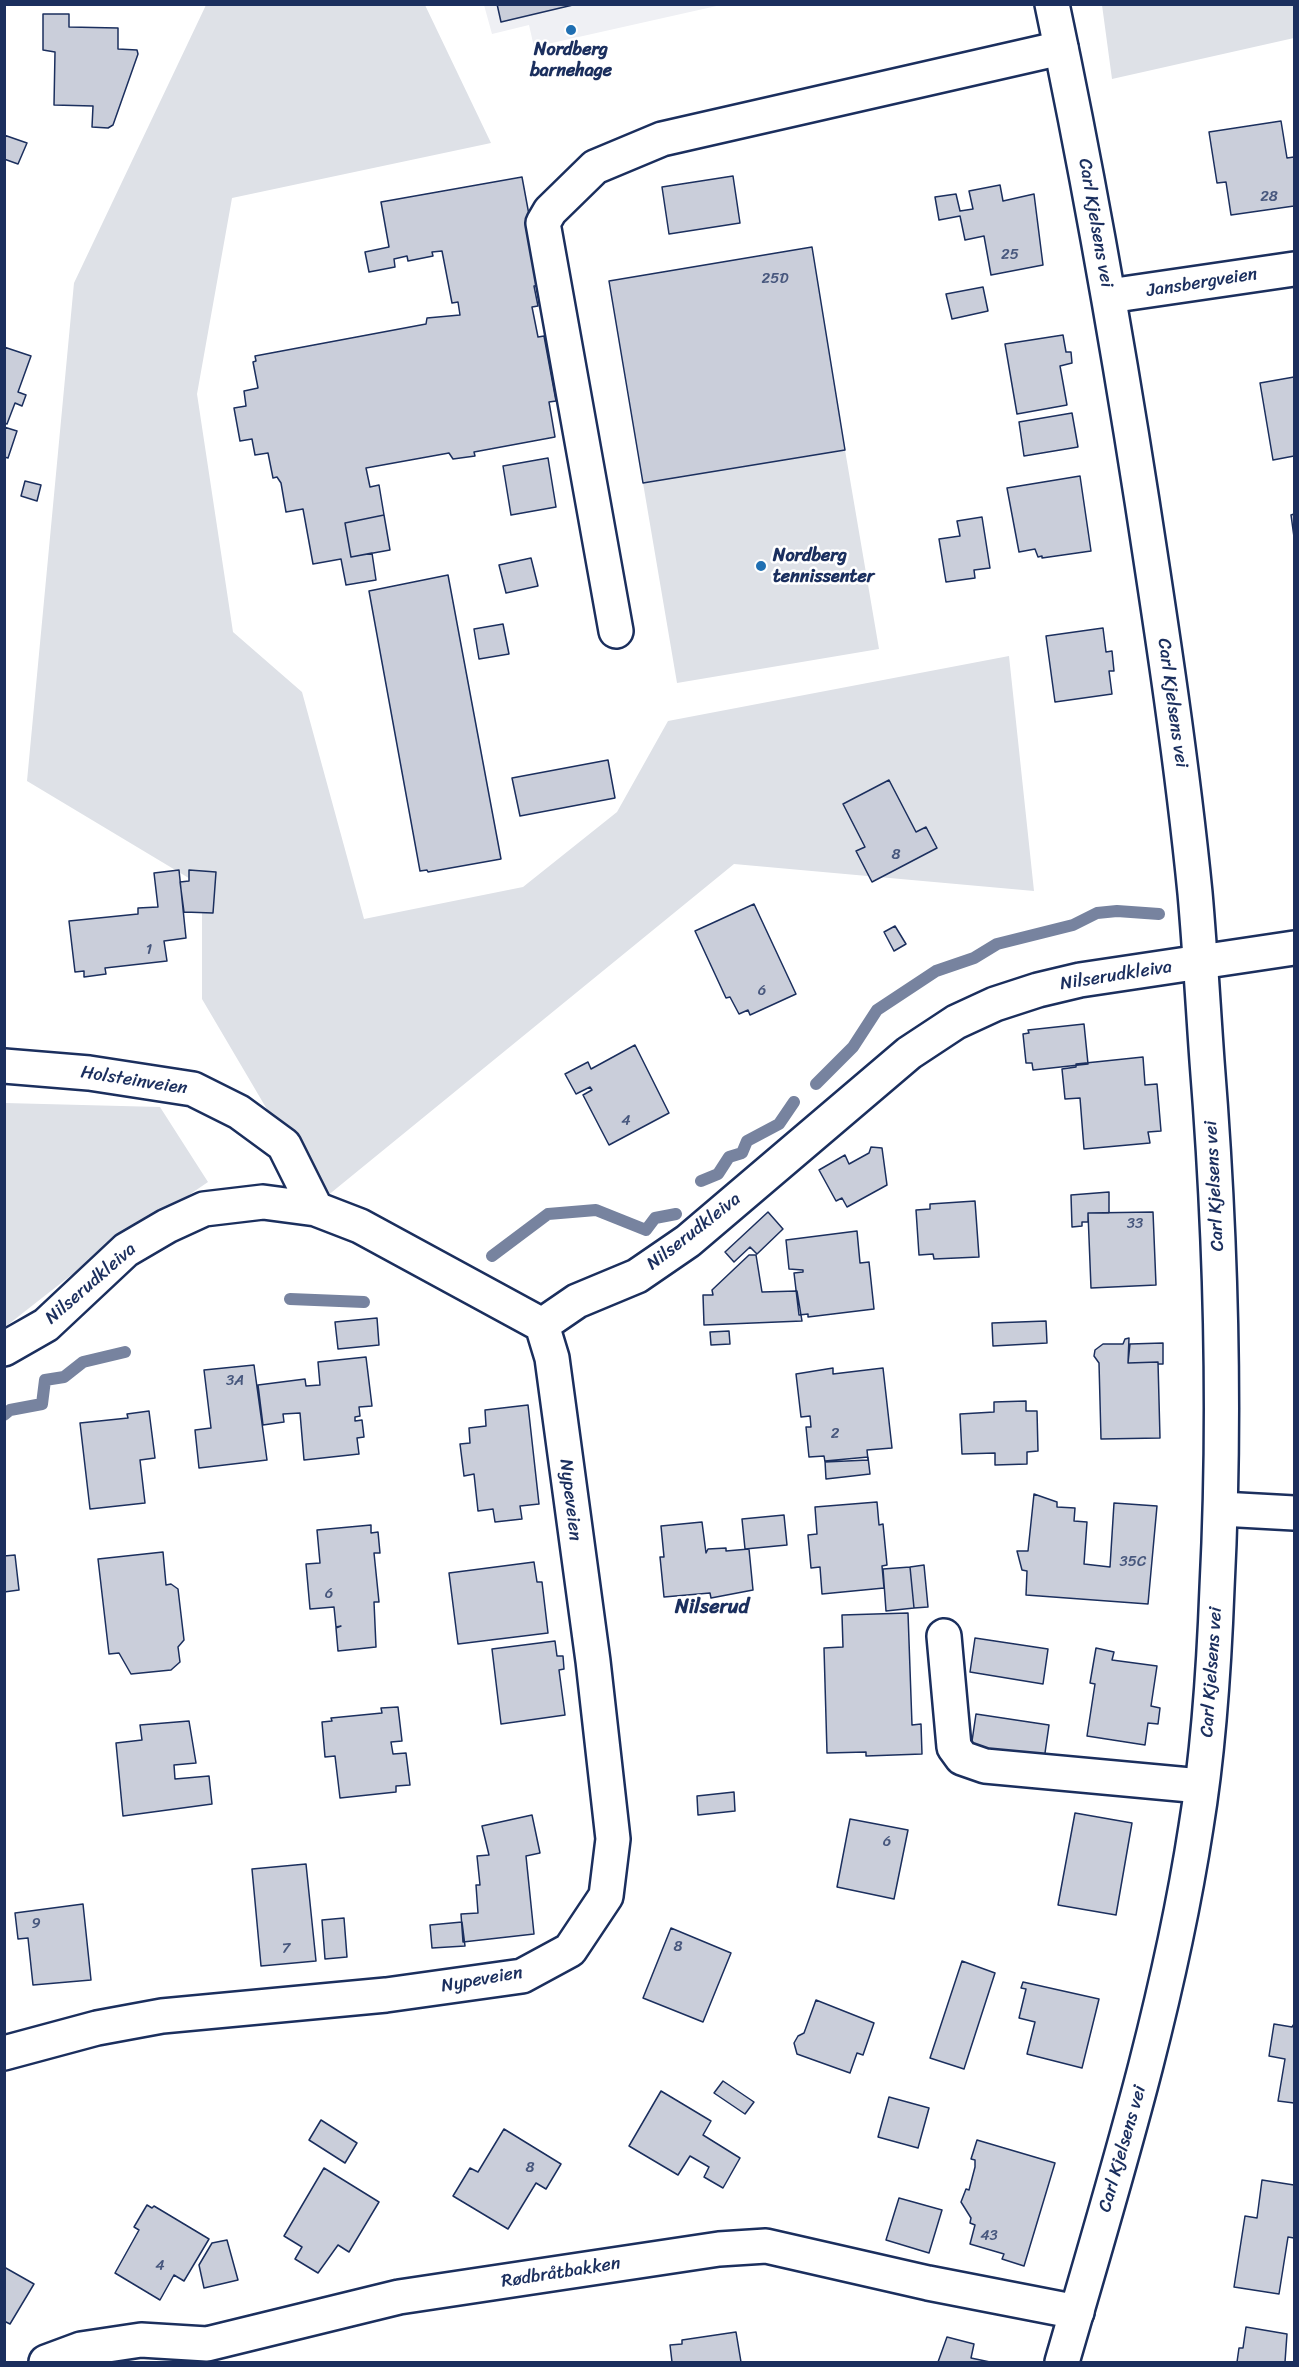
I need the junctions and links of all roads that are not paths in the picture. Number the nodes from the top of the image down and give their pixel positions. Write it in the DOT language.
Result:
graph roads {
  1 [pos="1053,4"];
  2 [pos="1061,48"];
  3 [pos="1294,269"];
  4 [pos="1109,296"];
  5 [pos="616,631"];
  6 [pos="1294,948"];
  7 [pos="1200,963"];
  8 [pos="4,1066"];
  9 [pos="316,1209"];
  10 [pos="542,1325"];
  11 [pos="4,1350"];
  12 [pos="1221,1509"];
  13 [pos="1294,1513"];
  14 [pos="944,1636"];
  15 [pos="1201,1786"];
  16 [pos="4,2053"];
  17 [pos="1077,2312"];
  18 [pos="46,2362"];
  19 [pos="1062,2362"];
  1 -- 2 [label="street, Carl Kjelsens vei"];
  2 -- 4 [label="street, Carl Kjelsens vei"];
  2 -- 5 [label="street"];
  3 -- 4 [label="street, Jansbergveien"];
  4 -- 7 [label="street, Carl Kjelsens vei"];
  6 -- 7 [label="street, Nilserudkleiva"];
  7 -- 10 [label="street, Nilserudkleiva"];
  7 -- 12 [label="street, Carl Kjelsens vei"];
  8 -- 9 [label="street, Holsteinveien"];
  9 -- 10 [label="street, Nilserudkleiva"];
  9 -- 11 [label="street, Nilserudkleiva"];
  10 -- 16 [label="street, Nypeveien"];
  12 -- 13 [label="street"];
  12 -- 15 [label="street, Carl Kjelsens vei"];
  14 -- 15 [label="street"];
  15 -- 17 [label="street, Carl Kjelsens vei"];
  17 -- 18 [label="street, Rødbråtbakken"];
  17 -- 19 [label="street, Carl Kjelsens vei"];
}
